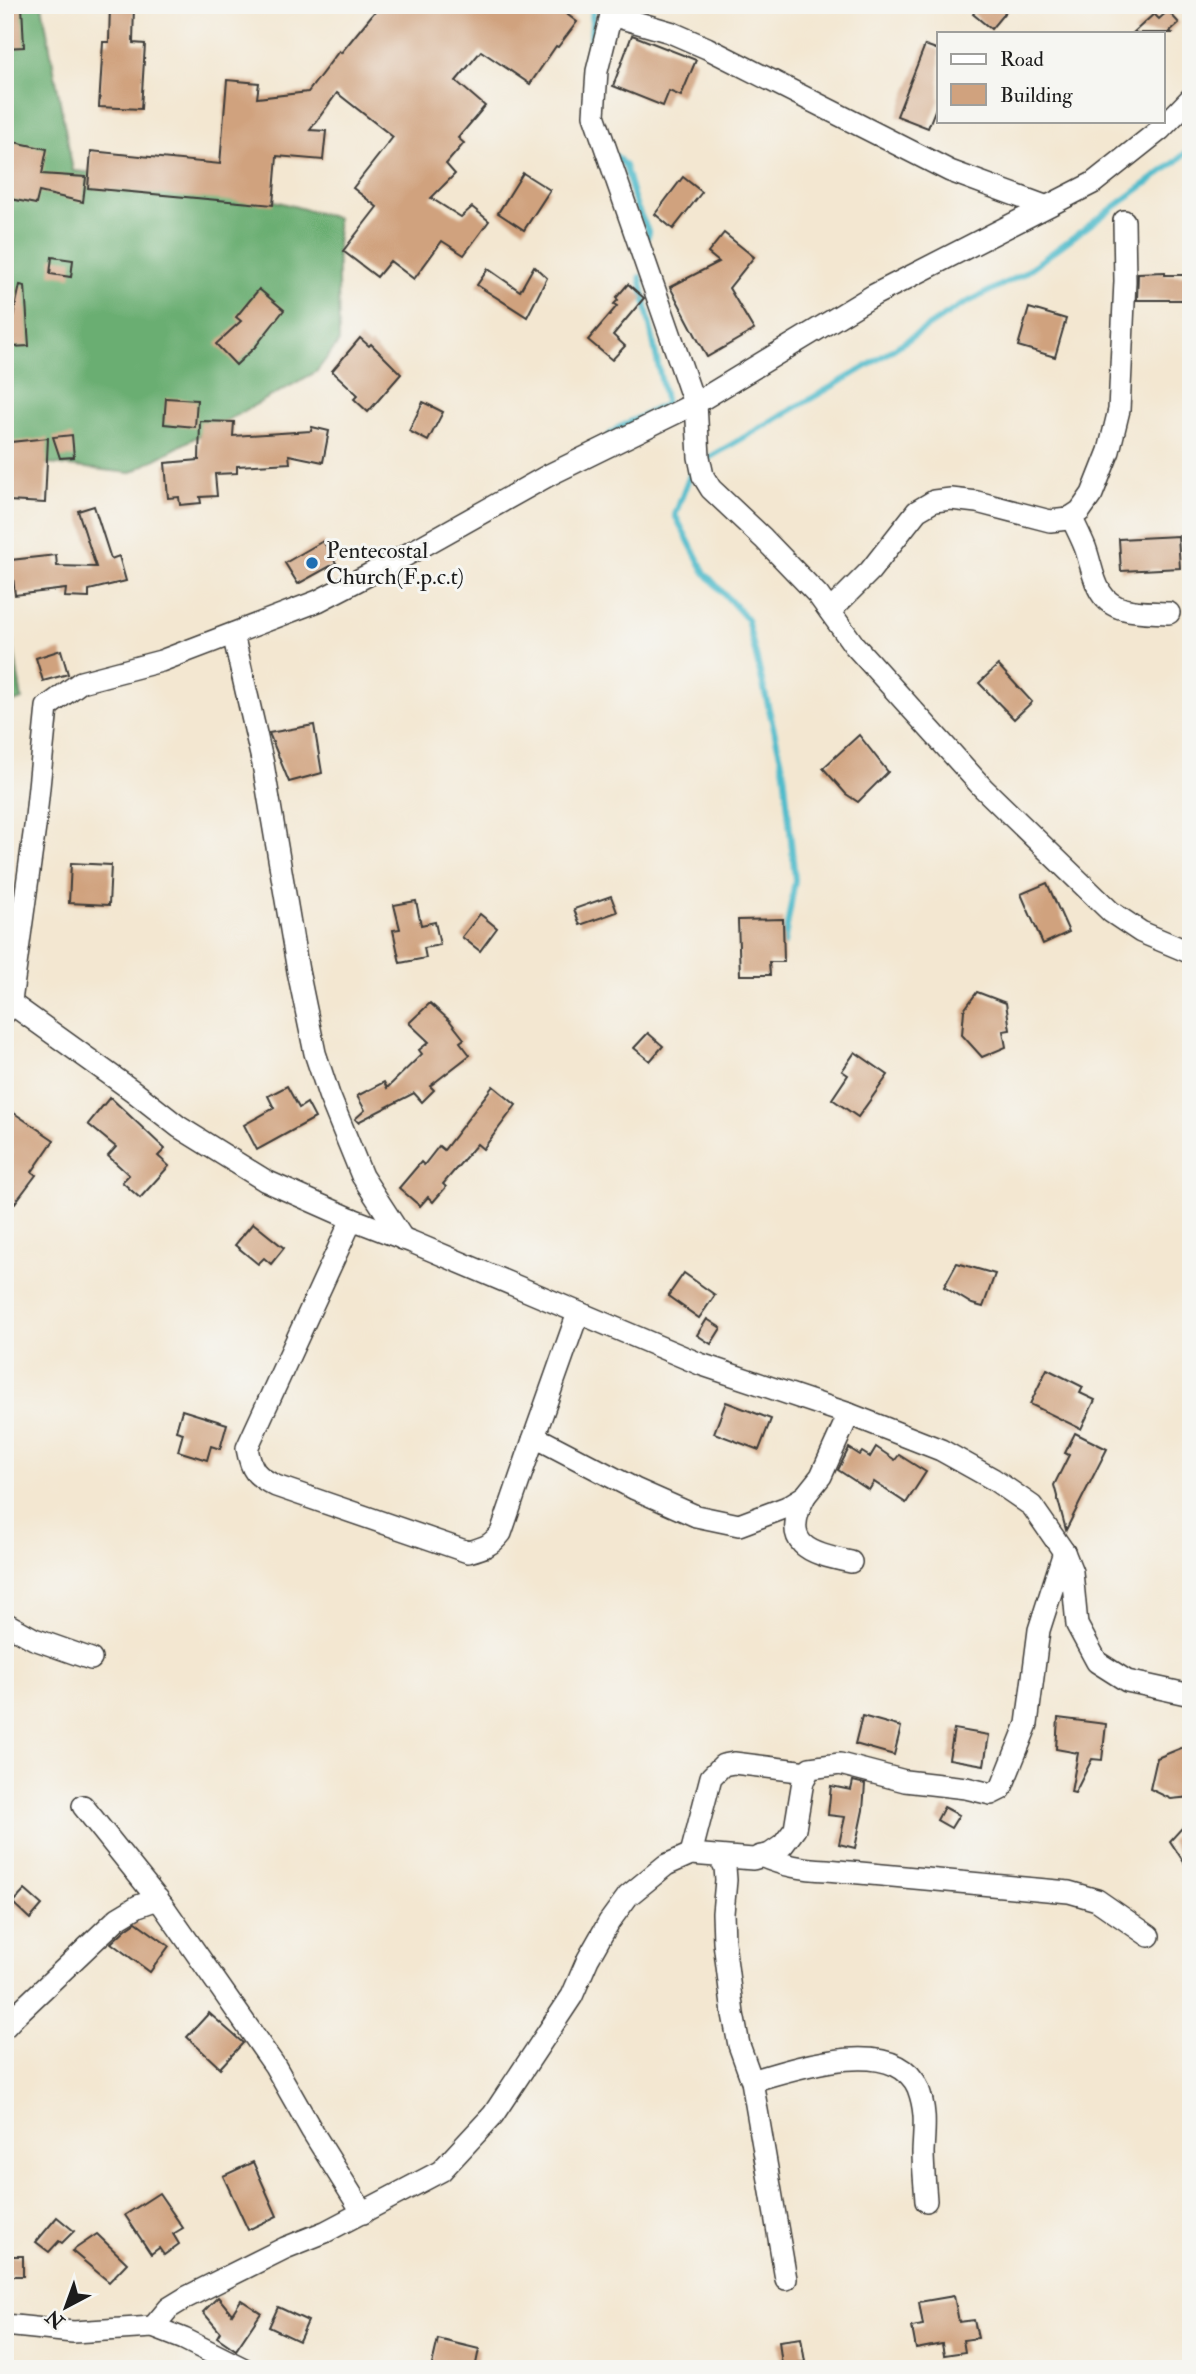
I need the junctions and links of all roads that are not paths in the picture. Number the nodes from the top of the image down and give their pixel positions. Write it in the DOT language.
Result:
graph roads {
  1 [pos="609,10"];
  2 [pos="1191,97"];
  3 [pos="1045,206"];
  4 [pos="1124,221"];
  5 [pos="696,403"];
  6 [pos="1071,517"];
  7 [pos="830,611"];
  8 [pos="1169,614"];
  9 [pos="233,634"];
  10 [pos="1191,953"];
  11 [pos="7,1005"];
  12 [pos="352,1219"];
  13 [pos="403,1239"];
  14 [pos="578,1313"];
  15 [pos="849,1414"];
  16 [pos="533,1440"];
  17 [pos="805,1496"];
  18 [pos="1064,1552"];
  19 [pos="851,1562"];
  20 [pos="5,1623"];
  21 [pos="91,1659"];
  22 [pos="1191,1695"];
  23 [pos="807,1772"];
  24 [pos="83,1806"];
  25 [pos="691,1854"];
  26 [pos="761,1856"];
  27 [pos="720,1857"];
  28 [pos="158,1899"];
  29 [pos="1149,1936"];
  30 [pos="5,2028"];
  31 [pos="752,2081"];
  32 [pos="926,2201"];
  33 [pos="363,2213"];
  34 [pos="786,2279"];
  35 [pos="5,2325"];
  36 [pos="153,2327"];
  37 [pos="244,2369"];
  1 -- 3 [label="street"];
  1 -- 5 [label="street"];
  2 -- 3 [label="street"];
  3 -- 5 [label="street"];
  4 -- 6 [label="street"];
  5 -- 7 [label="street"];
  5 -- 9 [label="street"];
  6 -- 7 [label="street"];
  6 -- 8 [label="street"];
  7 -- 10 [label="street"];
  9 -- 11 [label="street"];
  9 -- 13 [label="street"];
  11 -- 12 [label="street"];
  12 -- 13 [label="street"];
  12 -- 16 [label="street"];
  13 -- 14 [label="street"];
  14 -- 15 [label="street"];
  14 -- 16 [label="street"];
  15 -- 17 [label="street"];
  15 -- 18 [label="street"];
  16 -- 17 [label="street"];
  17 -- 19 [label="street"];
  18 -- 22 [label="street"];
  18 -- 23 [label="street"];
  20 -- 21 [label="street"];
  23 -- 25 [label="street"];
  23 -- 26 [label="street"];
  24 -- 28 [label="street"];
  25 -- 27 [label="street"];
  25 -- 33 [label="street"];
  26 -- 27 [label="street"];
  26 -- 29 [label="street"];
  27 -- 31 [label="street"];
  28 -- 30 [label="street"];
  28 -- 33 [label="street"];
  31 -- 32 [label="street"];
  31 -- 34 [label="street"];
  33 -- 36 [label="street"];
  35 -- 36 [label="street"];
  36 -- 37 [label="street"];
}
